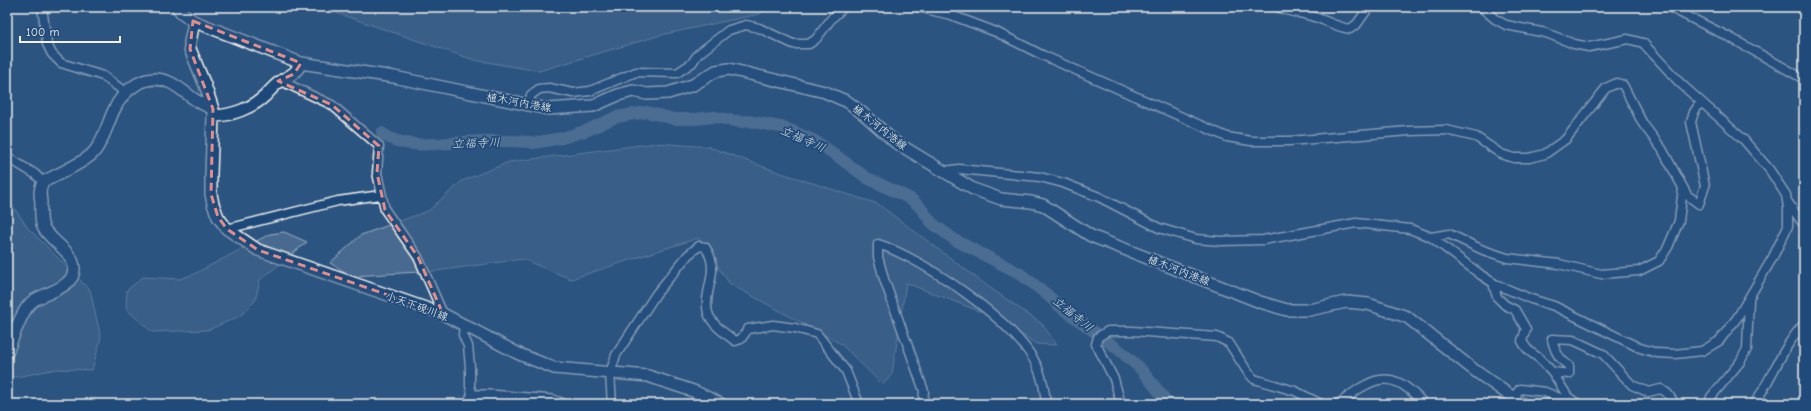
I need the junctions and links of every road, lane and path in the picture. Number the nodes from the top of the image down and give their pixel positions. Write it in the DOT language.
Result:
graph roads {
  1 [pos="42,7"];
  2 [pos="177,7"];
  3 [pos="844,7"];
  4 [pos="917,7"];
  5 [pos="1277,7"];
  6 [pos="1369,7"];
  7 [pos="1481,7"];
  8 [pos="1669,7"];
  9 [pos="193,21"];
  10 [pos="301,63"];
  11 [pos="1804,79"];
  12 [pos="281,81"];
  13 [pos="125,92"];
  14 [pos="1702,102"];
  15 [pos="528,106"];
  16 [pos="213,113"];
  17 [pos="7,157"];
  18 [pos="944,172"];
  19 [pos="43,182"];
  20 [pos="1682,188"];
  21 [pos="381,195"];
  22 [pos="1786,200"];
  23 [pos="1804,225"];
  24 [pos="227,229"];
  25 [pos="1431,237"];
  26 [pos="1496,284"];
  27 [pos="1749,298"];
  28 [pos="443,314"];
  29 [pos="464,324"];
  30 [pos="1804,324"];
  31 [pos="7,353"];
  32 [pos="610,373"];
  33 [pos="1553,373"];
  34 [pos="471,400"];
  35 [pos="1518,401"];
  36 [pos="561,404"];
  37 [pos="612,404"];
  38 [pos="721,404"];
  39 [pos="859,404"];
  40 [pos="923,404"];
  41 [pos="1046,404"];
  42 [pos="1121,404"];
  43 [pos="1321,404"];
  44 [pos="1338,404"];
  45 [pos="1424,404"];
  46 [pos="1577,404"];
  47 [pos="1672,404"];
  48 [pos="1709,404"];
  49 [pos="1754,404"];
  1 -- 13 [label="street"];
  2 -- 9 [label="main road, 植木河内港線"];
  3 -- 15 [label="street"];
  4 -- 20 [label="street"];
  5 -- 6 [label="street"];
  7 -- 14 [label="street"];
  8 -- 11 [label="street"];
  9 -- 10 [label="main road, 植木河内港線"];
  9 -- 16 [label="main road, 小天下硯川線"];
  10 -- 12 [label="main road"];
  10 -- 15 [label="main road, 植木河内港線"];
  12 -- 16 [label="main road"];
  12 -- 21 [label="street"];
  13 -- 16 [label="main road"];
  13 -- 19 [label="main road"];
  14 -- 20 [label="street"];
  14 -- 22 [label="street"];
  15 -- 18 [label="main road, 植木河内港線"];
  16 -- 24 [label="main road, 小天下硯川線"];
  17 -- 19 [label="street"];
  18 -- 25 [label="street"];
  18 -- 35 [label="main road, 植木河内港線"];
  19 -- 31 [label="main road"];
  20 -- 25 [label="street"];
  21 -- 24 [label="street"];
  21 -- 28 [label="street"];
  22 -- 23 [label="street"];
  22 -- 27 [label="street"];
  24 -- 28 [label="main road, 小天下硯川線"];
  25 -- 26 [label="street"];
  26 -- 27 [label="street"];
  26 -- 33 [label="street"];
  27 -- 48 [label="street"];
  28 -- 29 [label="main road, 小天下硯川線"];
  29 -- 32 [label="main road, 小天下硯川線"];
  29 -- 34 [label="street"];
  30 -- 49 [label="street"];
  32 -- 37 [label="street"];
  32 -- 38 [label="main road, 小天下硯川線"];
  32 -- 39 [label="street"];
  33 -- 46 [label="street"];
  33 -- 47 [label="street"];
  34 -- 36 [label="main road"];
  35 -- 46 [label="street"];
  40 -- 41 [label="street"];
  42 -- 43 [label="street"];
  44 -- 45 [label="street"];
}
